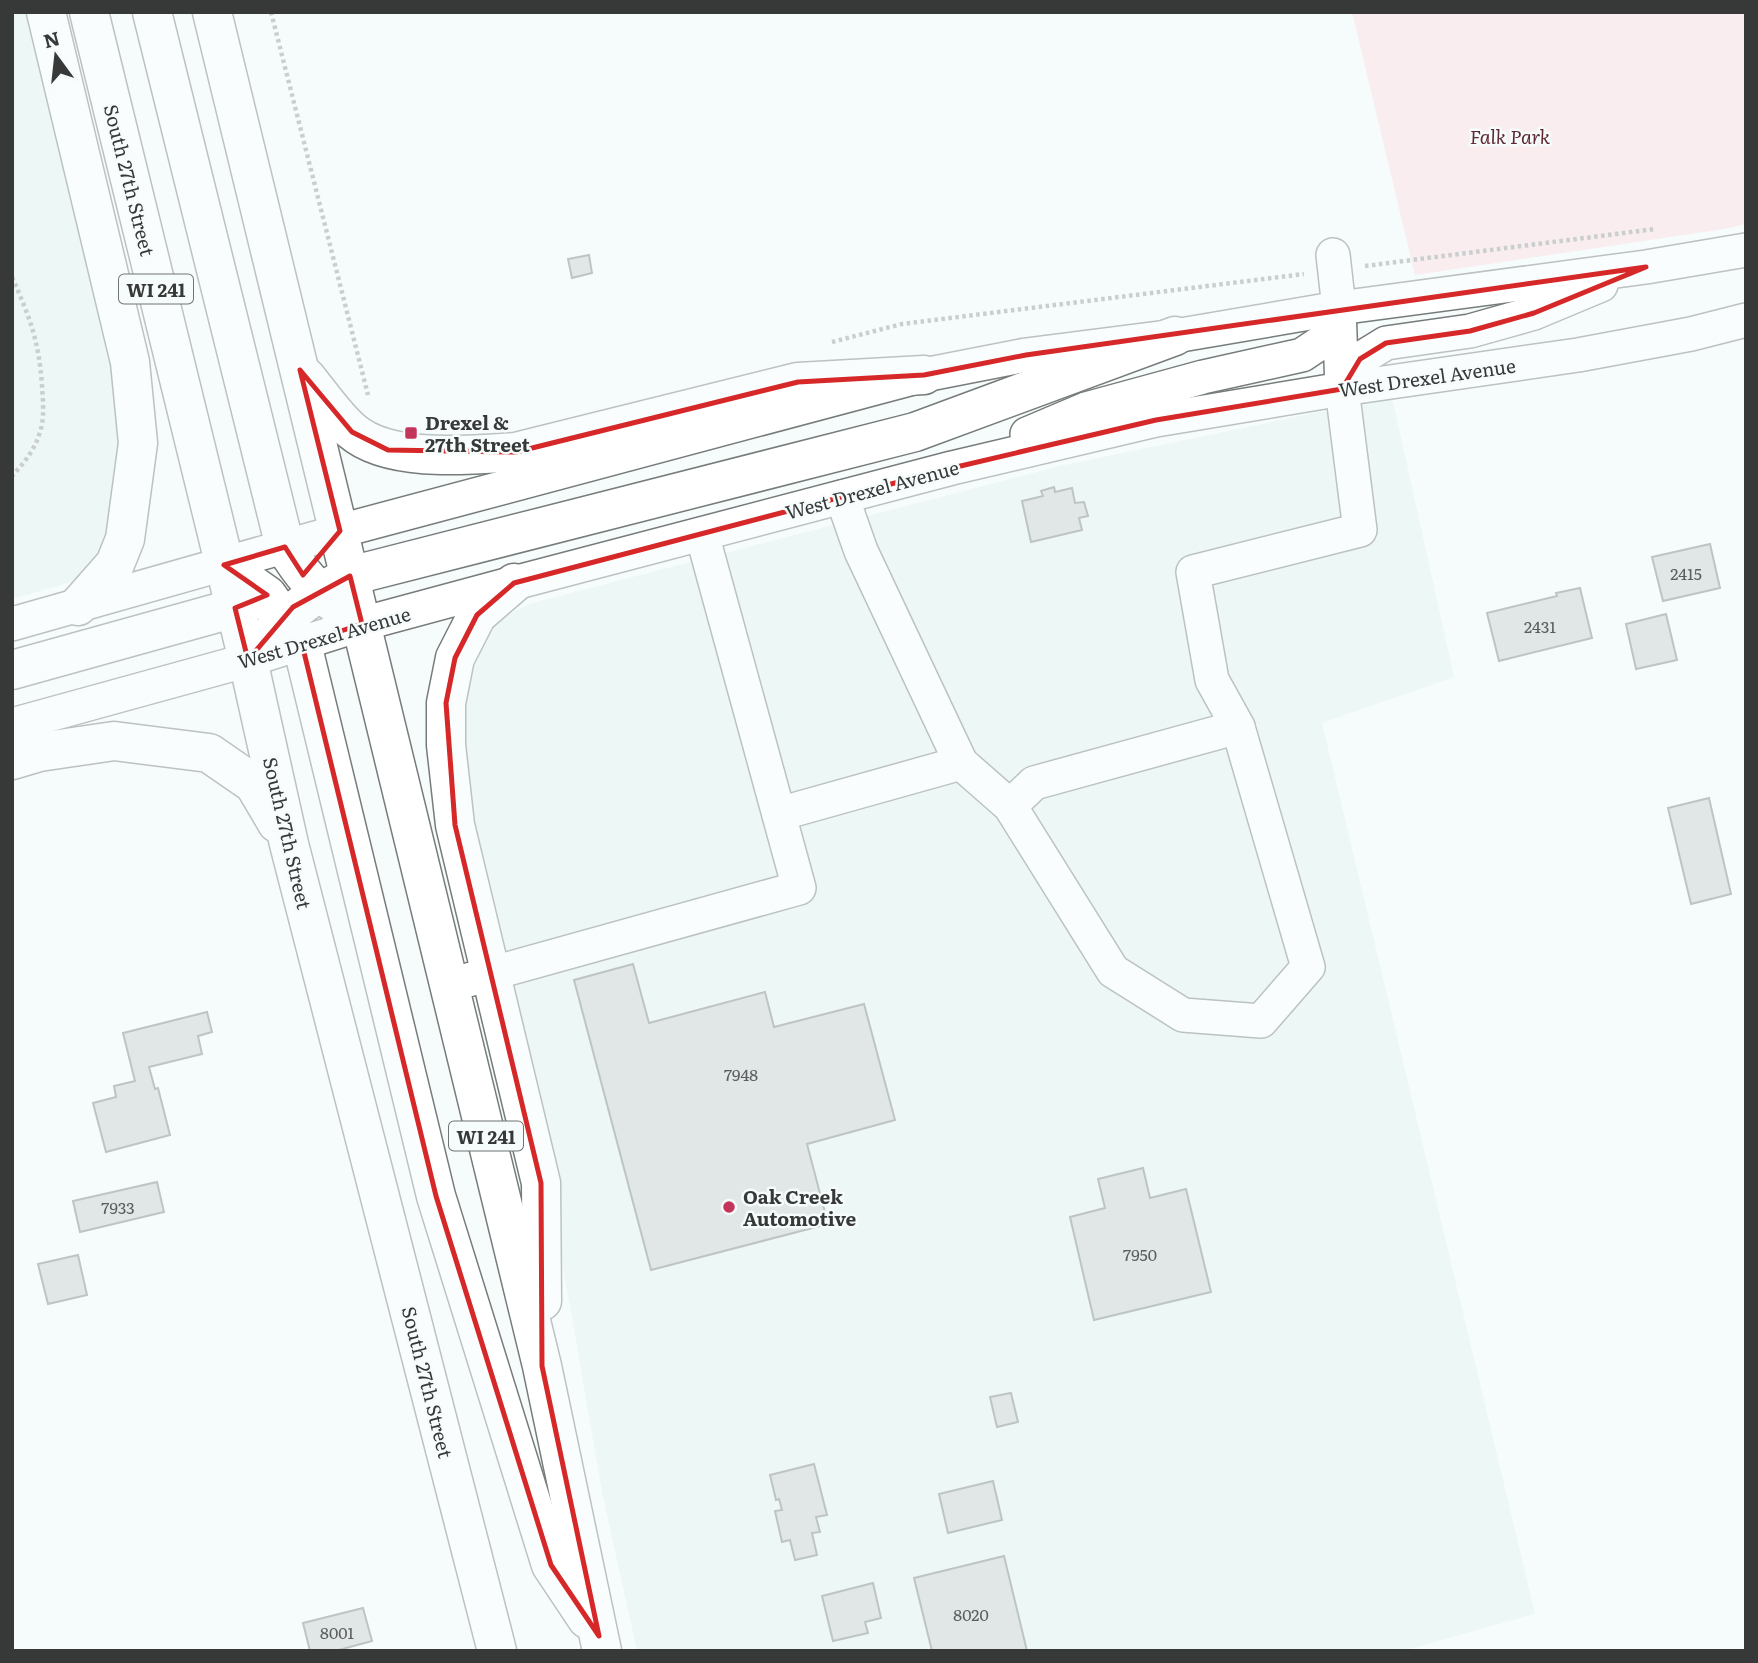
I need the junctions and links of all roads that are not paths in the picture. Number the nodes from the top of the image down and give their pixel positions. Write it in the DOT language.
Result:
graph roads {
  1 [pos="47,12"];
  2 [pos="89,12"];
  3 [pos="152,12"];
  4 [pos="212,12"];
  5 [pos="1746,250"];
  6 [pos="1333,255"];
  7 [pos="1646,267"];
  8 [pos="1339,309"];
  9 [pos="1746,320"];
  10 [pos="1175,336"];
  11 [pos="300,370"];
  12 [pos="924,375"];
  13 [pos="1342,389"];
  14 [pos="951,468"];
  15 [pos="842,496"];
  16 [pos="340,531"];
  17 [pos="702,534"];
  18 [pos="224,565"];
  19 [pos="314,572"];
  20 [pos="514,583"];
  21 [pos="78,606"];
  22 [pos="272,616"];
  23 [pos="12,624"];
  24 [pos="362,624"];
  25 [pos="248,660"];
  26 [pos="12,670"];
  27 [pos="12,725"];
  28 [pos="1238,727"];
  29 [pos="12,760"];
  30 [pos="961,763"];
  31 [pos="1010,806"];
  32 [pos="779,814"];
  33 [pos="289,844"];
  34 [pos="491,975"];
  35 [pos="450,985"];
  36 [pos="542,1366"];
  37 [pos="601,1644"];
  38 [pos="497,1651"];
  1 -- 21 [label="main road"];
  2 -- 18 [label="main road, South 27th Street / WI 241"];
  3 -- 19 [label="main road"];
  4 -- 11 [label="main road"];
  5 -- 7 [label="street"];
  6 -- 8 [label="street"];
  7 -- 8 [label="street"];
  7 -- 13 [label="street"];
  8 -- 10 [label="street"];
  8 -- 13 [label="street"];
  8 -- 14 [label="street"];
  9 -- 13 [label="street, West Drexel Avenue"];
  10 -- 12 [label="street"];
  10 -- 19 [label="main road"];
  11 -- 12 [label="main road"];
  11 -- 16 [label="main road"];
  12 -- 16 [label="street"];
  13 -- 14 [label="street, West Drexel Avenue"];
  13 -- 28 [label="street"];
  14 -- 15 [label="street, West Drexel Avenue"];
  15 -- 17 [label="street, West Drexel Avenue"];
  15 -- 30 [label="street"];
  16 -- 19 [label="main road"];
  17 -- 20 [label="street, West Drexel Avenue"];
  17 -- 32 [label="street"];
  18 -- 19 [label="street"];
  18 -- 21 [label="street"];
  18 -- 22 [label="main road"];
  19 -- 22 [label="main road"];
  19 -- 24 [label="main road, WI 241"];
  20 -- 24 [label="street, West Drexel Avenue"];
  20 -- 34 [label="main road"];
  21 -- 23 [label="street"];
  22 -- 24 [label="street, West Drexel Avenue"];
  22 -- 25 [label="main road, South 27th Street"];
  22 -- 25 [label="street, West Drexel Avenue"];
  22 -- 26 [label="main road"];
  22 -- 37 [label="main road"];
  24 -- 35 [label="main road, WI 241"];
  25 -- 27 [label="street, West Drexel Avenue"];
  25 -- 33 [label="main road, South 27th Street"];
  28 -- 31 [label="street"];
  28 -- 31 [label="street"];
  29 -- 33 [label="main road"];
  30 -- 31 [label="street"];
  30 -- 32 [label="street"];
  32 -- 34 [label="street"];
  33 -- 38 [label="main road, South 27th Street"];
  34 -- 35 [label="street"];
  34 -- 36 [label="main road"];
  35 -- 36 [label="main road, WI 241"];
  36 -- 37 [label="main road, WI 241"];
}
